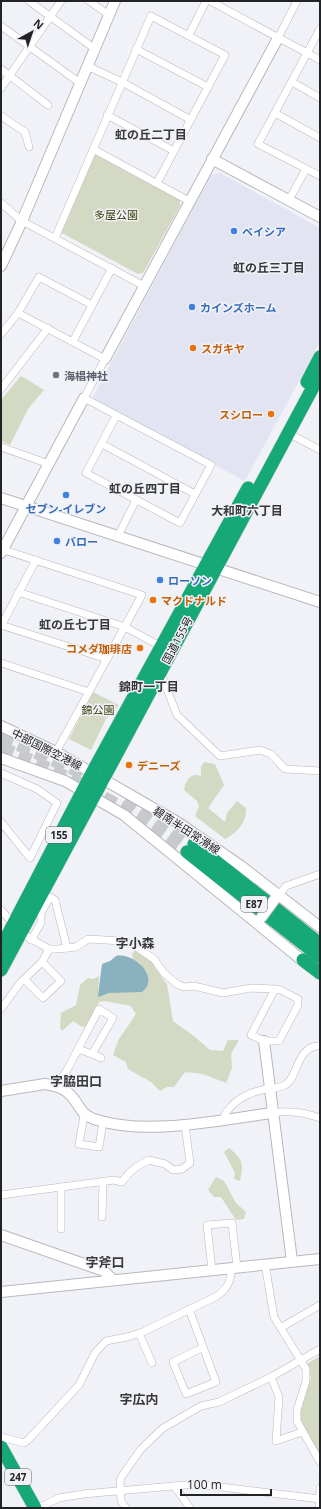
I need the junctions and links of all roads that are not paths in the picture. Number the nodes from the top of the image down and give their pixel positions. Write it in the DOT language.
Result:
graph roads {
  1 [pos="29,1"];
  2 [pos="61,1"];
  3 [pos="89,1"];
  4 [pos="115,1"];
  5 [pos="206,1"];
  6 [pos="210,1"];
  7 [pos="294,2"];
  8 [pos="109,15"];
  9 [pos="50,17"];
  10 [pos="1,26"];
  11 [pos="320,28"];
  12 [pos="189,35"];
  13 [pos="278,38"];
  14 [pos="30,47"];
  15 [pos="94,49"];
  16 [pos="136,49"];
  17 [pos="307,53"];
  18 [pos="320,60"];
  19 [pos="87,66"];
  20 [pos="1,70"];
  21 [pos="10,76"];
  22 [pos="122,82"];
  23 [pos="292,82"];
  24 [pos="80,83"];
  25 [pos="208,87"];
  26 [pos="1,88"];
  27 [pos="320,98"];
  28 [pos="48,105"];
  29 [pos="275,113"];
  30 [pos="107,115"];
  31 [pos="1,116"];
  32 [pos="191,120"];
  33 [pos="320,138"];
  34 [pos="29,147"];
  35 [pos="93,150"];
  36 [pos="174,151"];
  37 [pos="212,159"];
  38 [pos="306,169"];
  39 [pos="320,176"];
  40 [pos="157,183"];
  41 [pos="289,200"];
  42 [pos="189,201"];
  43 [pos="1,203"];
  44 [pos="320,217"];
  45 [pos="22,221"];
  46 [pos="55,238"];
  47 [pos="1,266"];
  48 [pos="112,268"];
  49 [pos="144,286"];
  50 [pos="92,305"];
  51 [pos="18,313"];
  52 [pos="48,328"];
  53 [pos="1,334"];
  54 [pos="73,341"];
  55 [pos="320,357"];
  56 [pos="105,359"];
  57 [pos="320,374"];
  58 [pos="1,389"];
  59 [pos="84,398"];
  60 [pos="116,416"];
  61 [pos="288,433"];
  62 [pos="102,444"];
  63 [pos="1,447"];
  64 [pos="320,450"];
  65 [pos="49,464"];
  66 [pos="195,494"];
  67 [pos="1,498"];
  68 [pos="136,500"];
  69 [pos="26,506"];
  70 [pos="118,536"];
  71 [pos="2,550"];
  72 [pos="36,560"];
  73 [pos="211,566"];
  74 [pos="18,592"];
  75 [pos="320,602"];
  76 [pos="1,625"];
  77 [pos="125,627"];
  78 [pos="162,647"];
  79 [pos="107,659"];
  80 [pos="1,663"];
  81 [pos="160,674"];
  82 [pos="89,692"];
  83 [pos="1,726"];
  84 [pos="56,752"];
  85 [pos="1,758"];
  86 [pos="320,771"];
  87 [pos="1,773"];
  88 [pos="97,776"];
  89 [pos="82,790"];
  90 [pos="94,796"];
  91 [pos="1,822"];
  92 [pos="320,874"];
  93 [pos="277,897"];
  94 [pos="1,910"];
  95 [pos="9,919"];
  96 [pos="259,921"];
  97 [pos="320,927"];
  98 [pos="320,944"];
  99 [pos="1,948"];
  100 [pos="67,948"];
  101 [pos="49,949"];
  102 [pos="320,957"];
  103 [pos="303,960"];
  104 [pos="42,962"];
  105 [pos="1,970"];
  106 [pos="320,973"];
  107 [pos="320,976"];
  108 [pos="25,980"];
  109 [pos="275,989"];
  110 [pos="1,1009"];
  111 [pos="264,1041"];
  112 [pos="320,1046"];
  113 [pos="78,1049"];
  114 [pos="92,1054"];
  115 [pos="101,1058"];
  116 [pos="56,1087"];
  117 [pos="269,1089"];
  118 [pos="1,1091"];
  119 [pos="272,1113"];
  120 [pos="84,1116"];
  121 [pos="320,1118"];
  122 [pos="224,1119"];
  123 [pos="102,1122"];
  124 [pos="185,1126"];
  125 [pos="103,1181"];
  126 [pos="61,1187"];
  127 [pos="1,1195"];
  128 [pos="102,1217"];
  129 [pos="61,1229"];
  130 [pos="1,1235"];
  131 [pos="320,1258"];
  132 [pos="292,1261"];
  133 [pos="265,1264"];
  134 [pos="234,1267"];
  135 [pos="212,1270"];
  136 [pos="113,1280"];
  137 [pos="1,1292"];
  138 [pos="320,1305"];
  139 [pos="189,1309"];
  140 [pos="282,1327"];
  141 [pos="139,1333"];
  142 [pos="202,1348"];
  143 [pos="320,1349"];
  144 [pos="301,1359"];
  145 [pos="152,1363"];
  146 [pos="271,1377"];
  147 [pos="302,1432"];
  148 [pos="1,1437"];
  149 [pos="1,1447"];
  150 [pos="320,1462"];
  151 [pos="1,1465"];
  152 [pos="174,1486"];
  153 [pos="320,1488"];
  154 [pos="120,1490"];
  155 [pos="320,1499"];
  156 [pos="25,1508"];
  157 [pos="36,1508"];
  158 [pos="126,1508"];
  159 [pos="190,1508"];
  160 [pos="318,1508"];
  1 -- 9 [label="street"];
  2 -- 9 [label="street"];
  3 -- 8 [label="street"];
  4 -- 8 [label="street"];
  5 -- 12 [label="street"];
  6 -- 13 [label="street"];
  7 -- 13 [label="street"];
  8 -- 15 [label="street"];
  9 -- 14 [label="street"];
  9 -- 15 [label="street"];
  10 -- 14 [label="street"];
  11 -- 17 [label="street"];
  12 -- 16 [label="street"];
  12 -- 25 [label="street"];
  13 -- 17 [label="street"];
  13 -- 37 [label="street"];
  14 -- 21 [label="street"];
  14 -- 24 [label="street"];
  15 -- 19 [label="street"];
  16 -- 22 [label="street"];
  16 -- 25 [label="street"];
  17 -- 18 [label="street"];
  17 -- 23 [label="street"];
  19 -- 22 [label="street"];
  19 -- 24 [label="street"];
  20 -- 21 [label="street"];
  21 -- 26 [label="street"];
  21 -- 28 [label="street"];
  22 -- 30 [label="street"];
  22 -- 32 [label="street"];
  23 -- 27 [label="street"];
  23 -- 29 [label="street"];
  24 -- 45 [label="street"];
  25 -- 32 [label="street"];
  29 -- 33 [label="street"];
  29 -- 38 [label="street"];
  30 -- 35 [label="street"];
  30 -- 36 [label="street"];
  31 -- 34 [label="street"];
  32 -- 36 [label="street"];
  35 -- 40 [label="street"];
  35 -- 46 [label="street"];
  36 -- 40 [label="street"];
  37 -- 41 [label="street"];
  37 -- 42 [label="street"];
  38 -- 39 [label="street"];
  38 -- 41 [label="street"];
  40 -- 42 [label="street"];
  41 -- 44 [label="street"];
  42 -- 49 [label="street"];
  43 -- 45 [label="street"];
  45 -- 46 [label="street"];
  45 -- 47 [label="street"];
  46 -- 48 [label="street"];
  48 -- 49 [label="street"];
  48 -- 50 [label="street"];
  49 -- 56 [label="street"];
  50 -- 51 [label="street"];
  50 -- 54 [label="street"];
  51 -- 52 [label="street"];
  51 -- 53 [label="street"];
  52 -- 54 [label="street"];
  52 -- 58 [label="street"];
  54 -- 56 [label="street"];
  55 -- 73 [label="highway, 国道155号 / 155"];
  56 -- 59 [label="street"];
  57 -- 61 [label="highway, 国道155号 / 155"];
  59 -- 60 [label="street"];
  59 -- 65 [label="street"];
  60 -- 62 [label="street"];
  60 -- 66 [label="street"];
  61 -- 64 [label="street"];
  61 -- 73 [label="highway, 国道155号 / 155"];
  62 -- 66 [label="street"];
  62 -- 68 [label="street"];
  63 -- 65 [label="street"];
  65 -- 69 [label="street"];
  66 -- 68 [label="street"];
  67 -- 69 [label="street"];
  68 -- 70 [label="street"];
  69 -- 70 [label="street"];
  69 -- 71 [label="street"];
  70 -- 73 [label="street"];
  71 -- 72 [label="street"];
  72 -- 74 [label="street"];
  72 -- 77 [label="street"];
  73 -- 75 [label="street"];
  73 -- 78 [label="highway, 国道155号 / 155"];
  73 -- 81 [label="highway, 国道155号 / 155"];
  74 -- 76 [label="street"];
  74 -- 77 [label="street"];
  76 -- 79 [label="street"];
  77 -- 78 [label="street"];
  77 -- 79 [label="street"];
  78 -- 88 [label="highway, 国道155号 / 155"];
  79 -- 82 [label="street"];
  80 -- 82 [label="street"];
  81 -- 86 [label="street"];
  81 -- 88 [label="highway, 国道155号 / 155"];
  82 -- 84 [label="street"];
  83 -- 84 [label="street, 中部国際空港線"];
  84 -- 88 [label="street, 中部国際空港線"];
  85 -- 89 [label="street, 中部国際空港線"];
  87 -- 91 [label="street"];
  88 -- 89 [label="highway, 国道155号 / 155"];
  88 -- 90 [label="highway, 国道155号 / 155"];
  88 -- 93 [label="street, 碧南半田常滑線"];
  89 -- 90 [label="street"];
  89 -- 99 [label="highway, 国道155号 / 155"];
  90 -- 96 [label="street"];
  90 -- 105 [label="highway, 国道155号 / 155"];
  92 -- 93 [label="street"];
  93 -- 96 [label="street, bridge"];
  93 -- 97 [label="street, 碧南半田常滑線"];
  94 -- 95 [label="street"];
  96 -- 103 [label="street"];
  98 -- 102 [label="highway, E87"];
  100 -- 101 [label="street"];
  100 -- 101 [label="street"];
  100 -- 109 [label="street"];
  101 -- 104 [label="street"];
  103 -- 106 [label="highway"];
  103 -- 107 [label="street"];
  104 -- 108 [label="street"];
  104 -- 108 [label="street"];
  108 -- 110 [label="street"];
  109 -- 111 [label="street"];
  109 -- 111 [label="street"];
  111 -- 117 [label="street"];
  112 -- 117 [label="street"];
  113 -- 114 [label="street"];
  113 -- 114 [label="street"];
  113 -- 116 [label="street"];
  114 -- 115 [label="street"];
  116 -- 118 [label="street"];
  116 -- 120 [label="street"];
  117 -- 119 [label="street"];
  117 -- 122 [label="street"];
  119 -- 121 [label="street"];
  119 -- 122 [label="street"];
  119 -- 132 [label="street"];
  120 -- 123 [label="street"];
  120 -- 123 [label="street"];
  122 -- 124 [label="street"];
  123 -- 124 [label="street"];
  124 -- 125 [label="street"];
  125 -- 126 [label="street"];
  125 -- 128 [label="street"];
  126 -- 127 [label="street"];
  126 -- 129 [label="street"];
  130 -- 136 [label="street"];
  131 -- 132 [label="street"];
  132 -- 133 [label="street"];
  133 -- 134 [label="street"];
  133 -- 140 [label="street"];
  134 -- 135 [label="street"];
  134 -- 135 [label="street"];
  134 -- 139 [label="street"];
  135 -- 136 [label="street"];
  136 -- 137 [label="street"];
  138 -- 140 [label="street"];
  139 -- 141 [label="street"];
  139 -- 142 [label="street"];
  140 -- 144 [label="street"];
  141 -- 145 [label="street"];
  141 -- 148 [label="street"];
  142 -- 142 [label="street"];
  143 -- 144 [label="street"];
  144 -- 146 [label="street"];
  144 -- 147 [label="street"];
  146 -- 147 [label="street"];
  146 -- 154 [label="street"];
  147 -- 150 [label="street"];
  149 -- 157 [label="highway, 247"];
  151 -- 156 [label="highway, 247"];
  152 -- 154 [label="street"];
  152 -- 155 [label="street"];
  152 -- 159 [label="street"];
  153 -- 155 [label="street"];
  154 -- 157 [label="street"];
  154 -- 158 [label="street"];
  155 -- 160 [label="street"];
}
